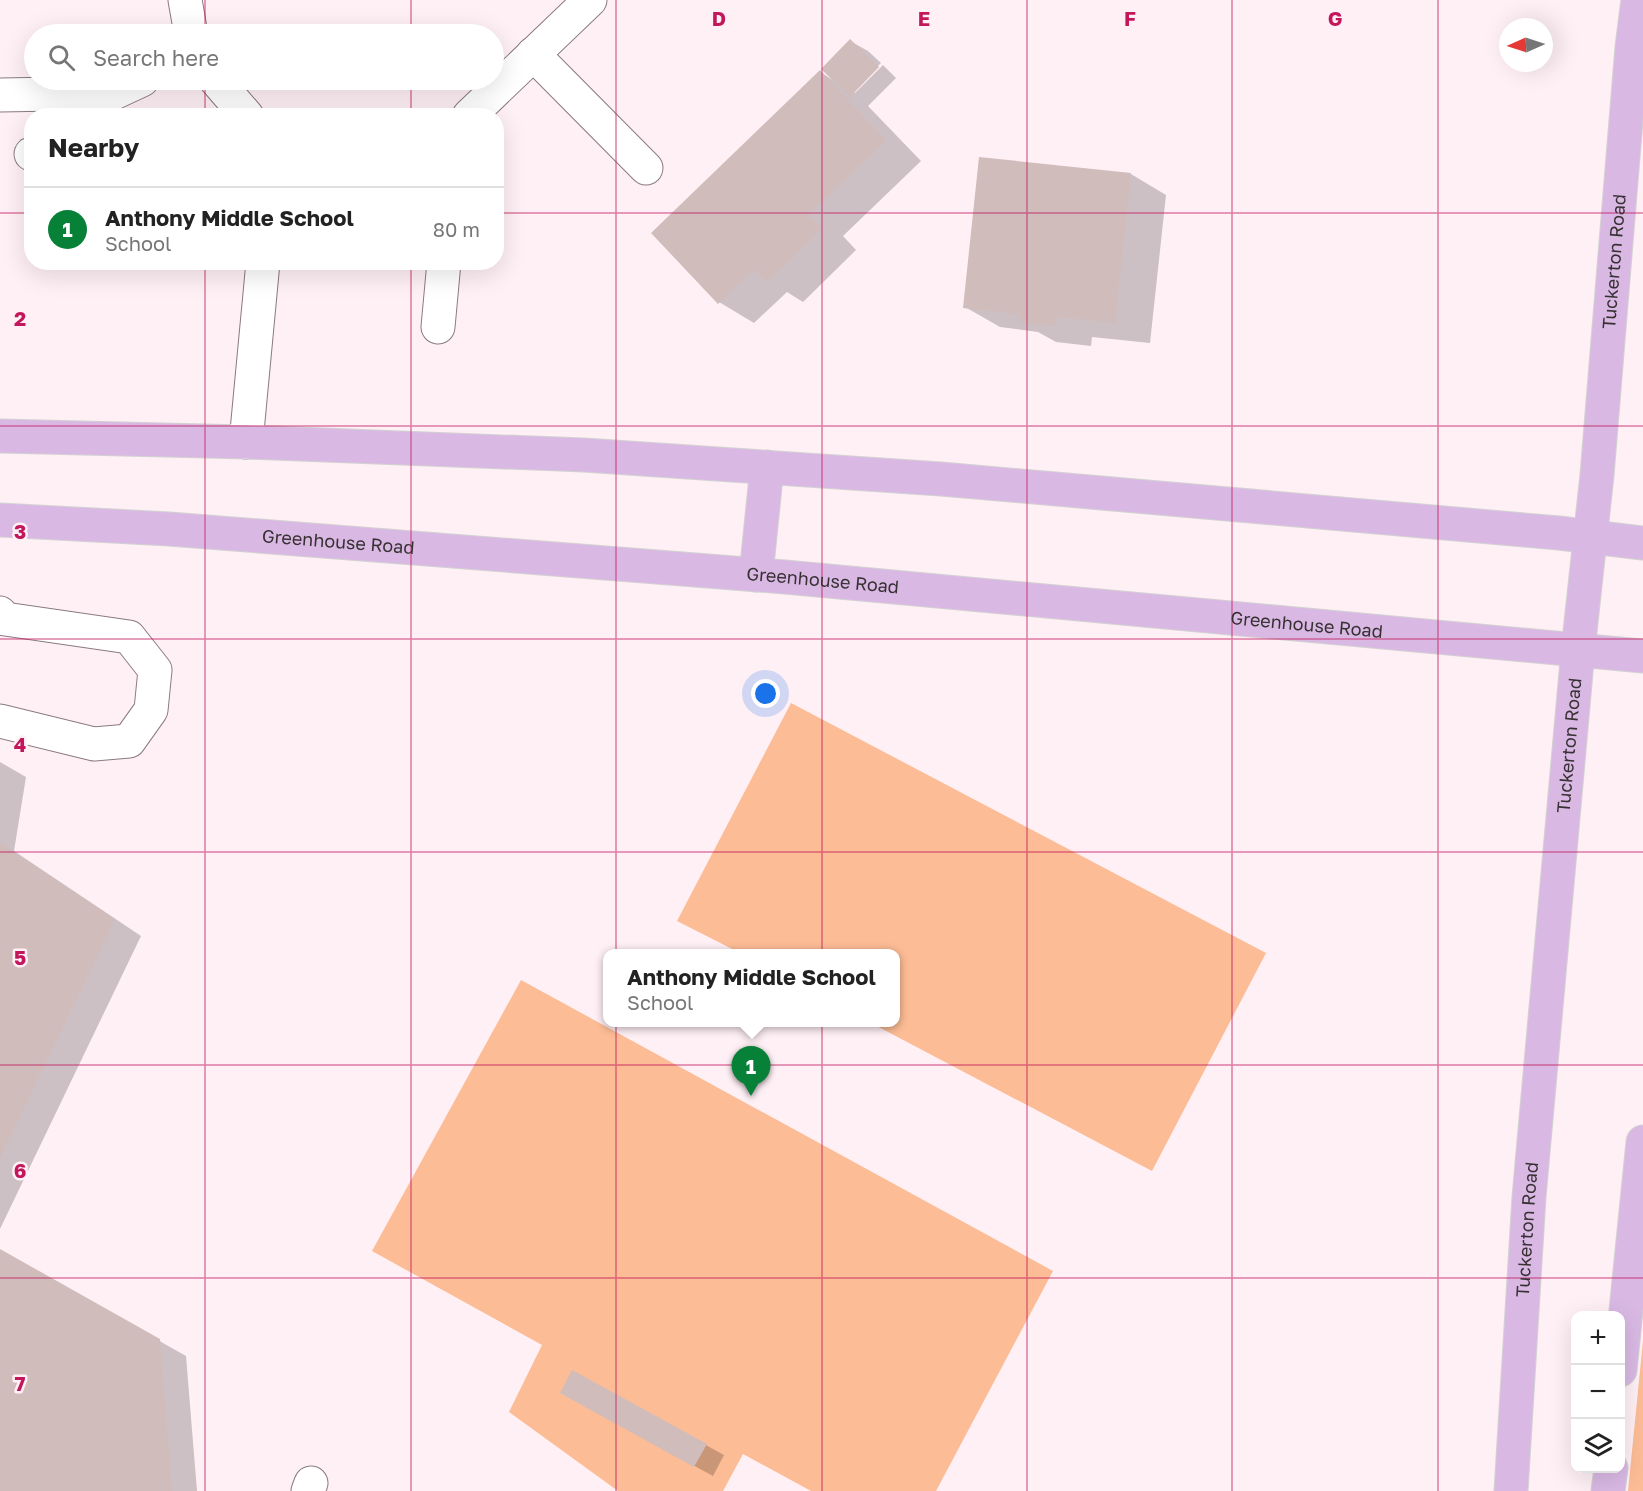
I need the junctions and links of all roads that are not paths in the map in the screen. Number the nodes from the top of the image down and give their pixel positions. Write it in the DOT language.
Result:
graph roads {
  1 [pos="185,0"];
  2 [pos="590,0"];
  3 [pos="1638,0"];
  4 [pos="189,24"];
  5 [pos="533,54"];
  6 [pos="504,82"];
  7 [pos="225,90"];
  8 [pos="496,90"];
  9 [pos="0,95"];
  10 [pos="123,96"];
  11 [pos="240,108"];
  12 [pos="477,108"];
  13 [pos="646,168"];
  14 [pos="262,270"];
  15 [pos="443,270"];
  16 [pos="438,327"];
  17 [pos="0,436"];
  18 [pos="246,442"];
  19 [pos="767,467"];
  20 [pos="0,520"];
  21 [pos="1591,537"];
  22 [pos="1643,543"];
  23 [pos="756,575"];
  24 [pos="0,613"];
  25 [pos="1578,650"];
  26 [pos="1643,656"];
  27 [pos="0,721"];
  28 [pos="1643,1142"];
  29 [pos="1621,1365"];
  30 [pos="1610,1473"];
  31 [pos="1511,1491"];
  32 [pos="1608,1491"];
  1 -- 4 [label="lane"];
  2 -- 5 [label="lane"];
  3 -- 21 [label="main road, Tuckerton Road"];
  5 -- 6 [label="lane"];
  5 -- 13 [label="lane"];
  7 -- 11 [label="lane"];
  8 -- 12 [label="lane"];
  9 -- 10 [label="lane"];
  14 -- 18 [label="lane"];
  15 -- 16 [label="lane"];
  17 -- 18 [label="main road"];
  18 -- 19 [label="main road"];
  19 -- 21 [label="main road"];
  19 -- 23 [label="main road"];
  20 -- 23 [label="main road, Greenhouse Road"];
  21 -- 22 [label="main road"];
  21 -- 25 [label="main road, Tuckerton Road"];
  23 -- 25 [label="main road, Greenhouse Road"];
  24 -- 27 [label="lane"];
  25 -- 26 [label="main road, Greenhouse Road"];
  25 -- 31 [label="main road, Tuckerton Road"];
  28 -- 29 [label="main road"];
  30 -- 32 [label="main road"];
}
